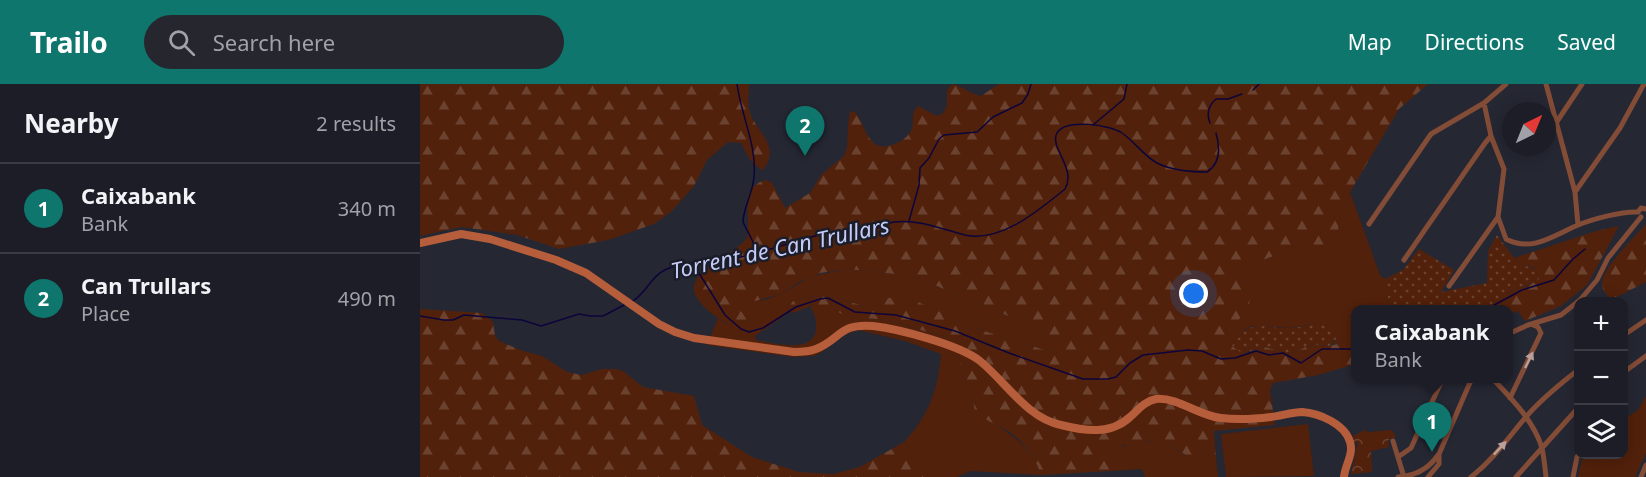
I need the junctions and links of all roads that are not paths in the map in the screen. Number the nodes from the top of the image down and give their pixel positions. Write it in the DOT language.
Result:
graph roads {
  1 [pos="1506,84"];
  2 [pos="1546,84"];
  3 [pos="1582,84"];
  4 [pos="1644,84"];
  5 [pos="1551,102"];
  6 [pos="1484,103"];
  7 [pos="1556,123"];
  8 [pos="1491,136"];
  9 [pos="1575,192"];
  10 [pos="1646,209"];
  11 [pos="1642,215"];
  12 [pos="1498,217"];
  13 [pos="1369,224"];
  14 [pos="1578,225"];
  15 [pos="420,243"];
  16 [pos="1404,260"];
  17 [pos="1449,286"];
  18 [pos="1646,320"];
  19 [pos="1547,321"];
  20 [pos="1533,325"];
  21 [pos="1541,331"];
  22 [pos="1513,332"];
  23 [pos="1628,333"];
  24 [pos="1646,356"];
  25 [pos="1628,369"];
  26 [pos="1574,372"];
  27 [pos="1441,383"];
  28 [pos="1470,383"];
  29 [pos="1497,383"];
  30 [pos="1509,396"];
  31 [pos="1574,412"];
  32 [pos="1526,417"];
  33 [pos="1393,441"];
  34 [pos="1542,448"];
  35 [pos="1439,454"];
  36 [pos="1398,457"];
  37 [pos="1577,459"];
  38 [pos="1531,461"];
  39 [pos="1646,465"];
  40 [pos="1545,468"];
  41 [pos="1344,477"];
  42 [pos="1398,477"];
  43 [pos="1404,477"];
  44 [pos="1428,477"];
  45 [pos="1471,477"];
  46 [pos="1516,477"];
  47 [pos="1546,477"];
  48 [pos="1573,477"];
  49 [pos="1641,477"];
  1 -- 6 [label="street"];
  2 -- 5 [label="street"];
  3 -- 7 [label="street"];
  4 -- 9 [label="street"];
  6 -- 8 [label="street"];
  6 -- 13 [label="street"];
  7 -- 9 [label="street"];
  8 -- 12 [label="street"];
  8 -- 16 [label="street"];
  9 -- 14 [label="street"];
  10 -- 11 [label="street"];
  11 -- 14 [label="street"];
  11 -- 19 [label="street"];
  12 -- 14 [label="street"];
  12 -- 17 [label="street"];
  15 -- 41 [label="street"];
  18 -- 23 [label="street"];
  19 -- 20 [label="street"];
  19 -- 21 [label="street"];
  20 -- 21 [label="street"];
  20 -- 22 [label="street"];
  30 -- 21 [label="street, one-way"];
  24 -- 25 [label="street"];
  26 -- 32 [label="street"];
  27 -- 36 [label="street"];
  28 -- 35 [label="street"];
  29 -- 30 [label="street"];
  30 -- 32 [label="street"];
  31 -- 34 [label="street"];
  32 -- 34 [label="street"];
  45 -- 32 [label="street, one-way"];
  33 -- 36 [label="street"];
  34 -- 38 [label="street"];
  34 -- 40 [label="street"];
  35 -- 43 [label="street"];
  35 -- 44 [label="street"];
  36 -- 43 [label="street"];
  37 -- 48 [label="street"];
  38 -- 40 [label="street"];
  38 -- 46 [label="street"];
  39 -- 49 [label="street"];
  40 -- 47 [label="street"];
  42 -- 43 [label="street"];
}
